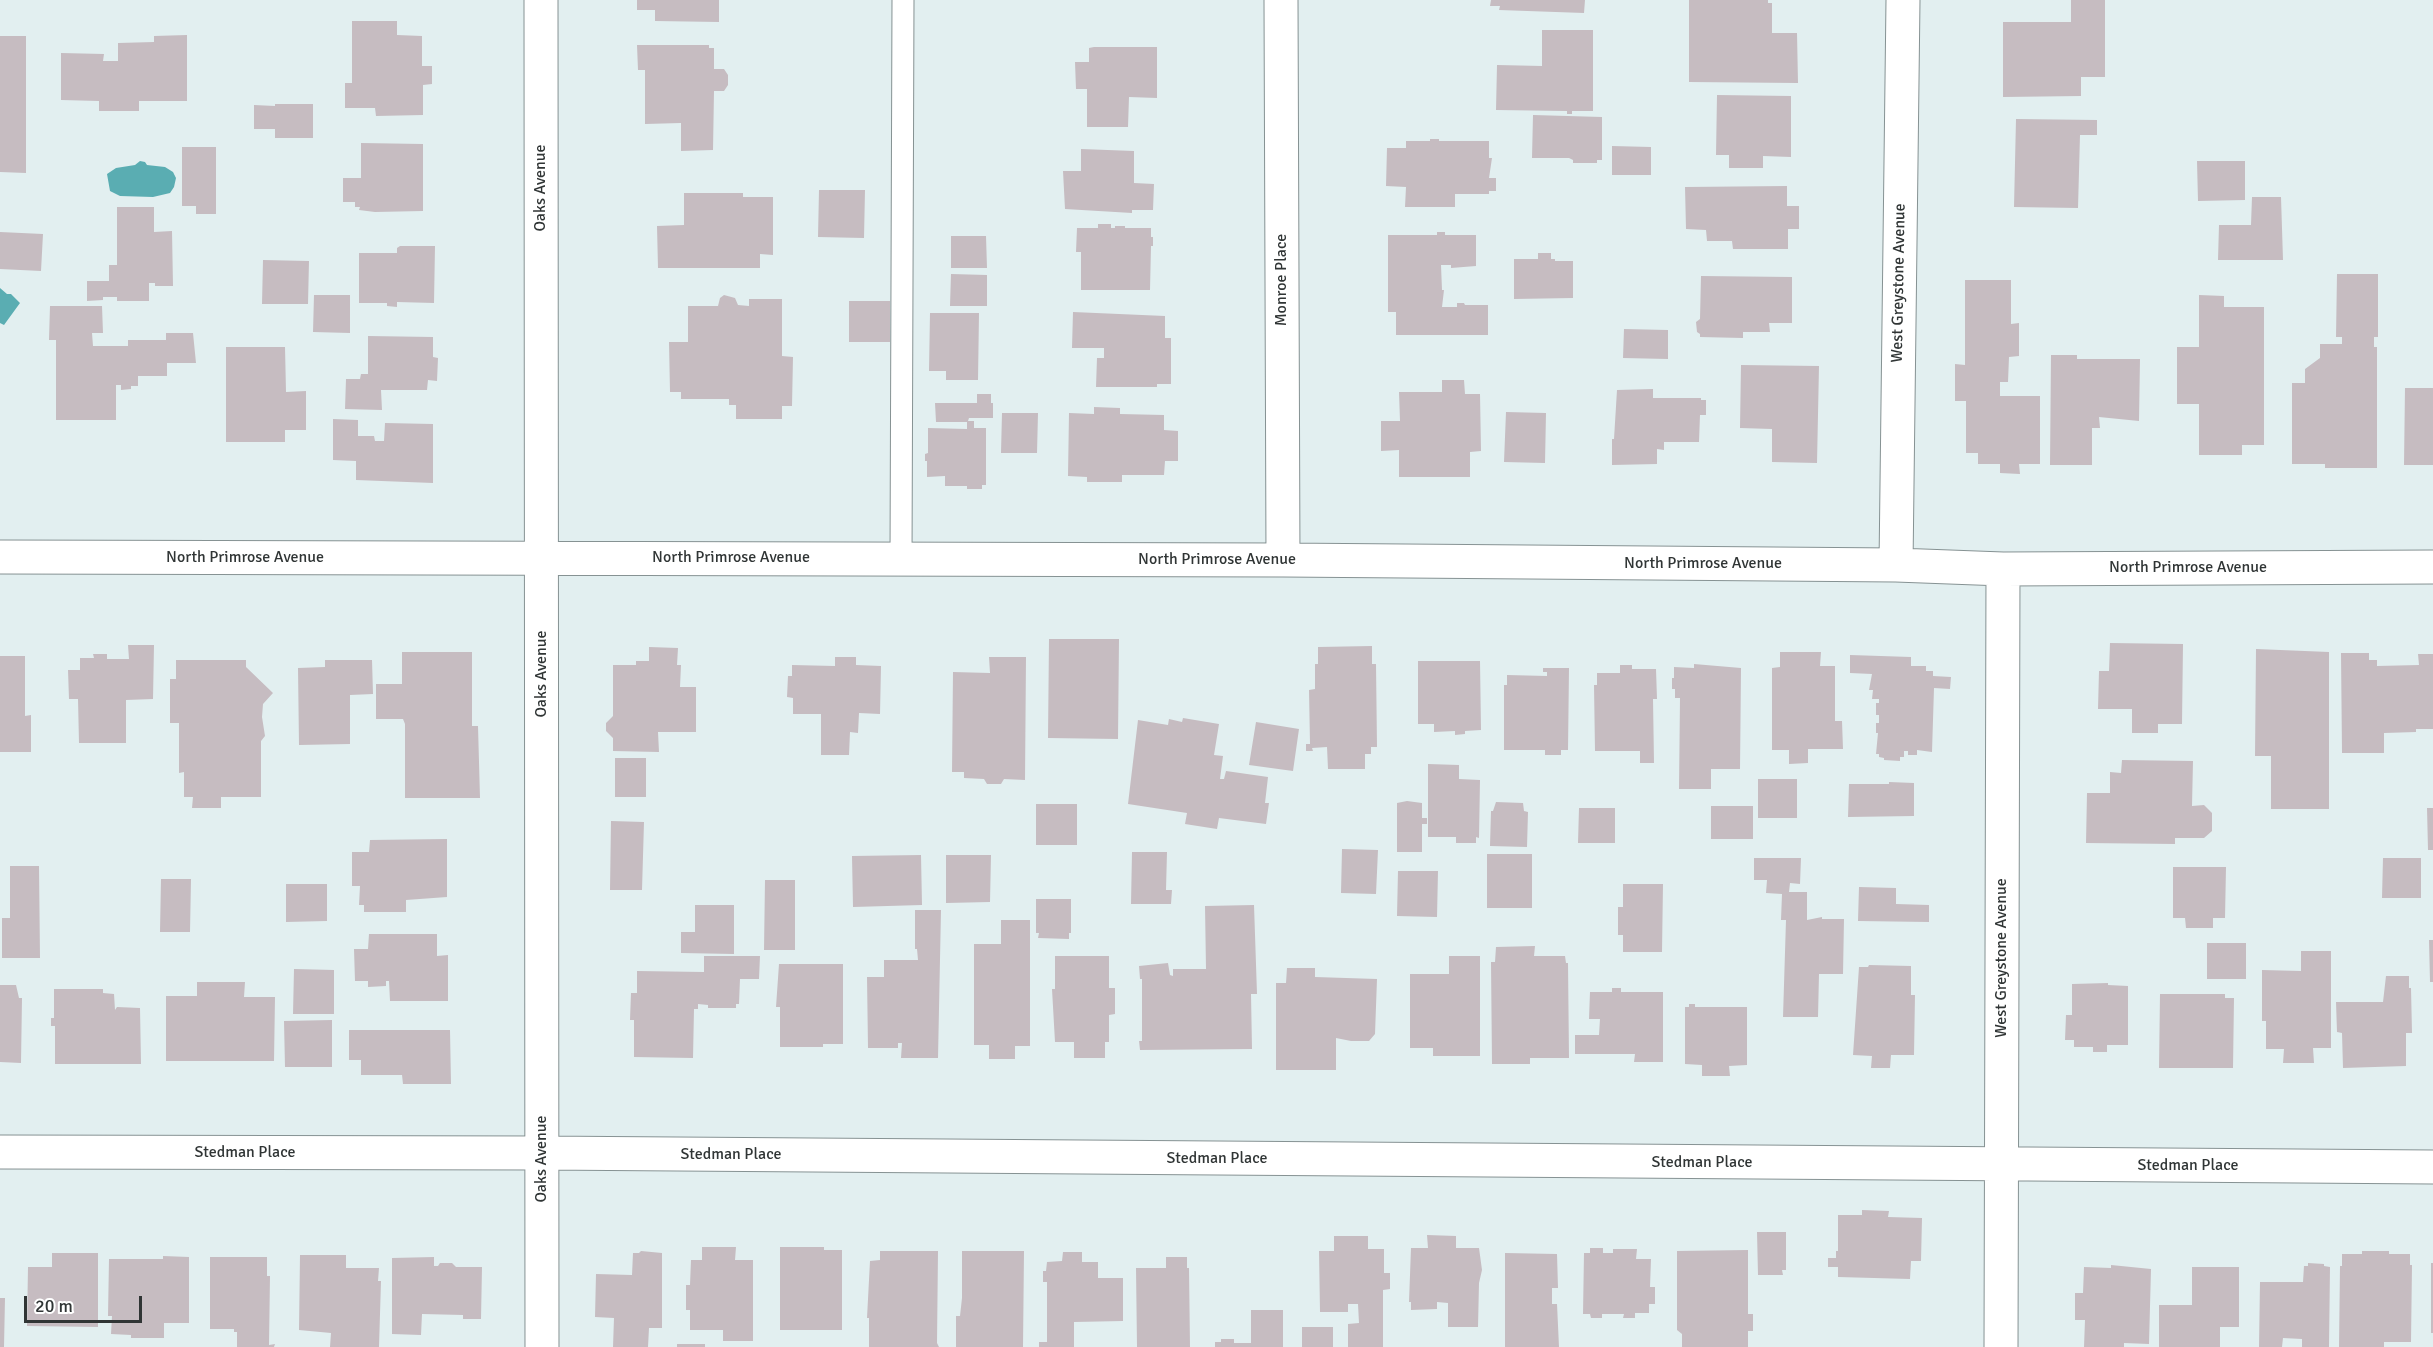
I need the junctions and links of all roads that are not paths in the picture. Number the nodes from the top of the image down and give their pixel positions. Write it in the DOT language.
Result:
graph roads {
  1 [pos="542,0"];
  2 [pos="903,0"];
  3 [pos="1281,0"];
  4 [pos="1903,0"];
  5 [pos="0,557"];
  6 [pos="542,558"];
  7 [pos="901,559"];
  8 [pos="1283,560"];
  9 [pos="1896,565"];
  10 [pos="2433,567"];
  11 [pos="2003,569"];
  12 [pos="0,1152"];
  13 [pos="542,1153"];
  14 [pos="2001,1165"];
  15 [pos="2433,1167"];
  16 [pos="542,1347"];
  17 [pos="2001,1347"];
  1 -- 6 [label="street, Oaks Avenue"];
  2 -- 7 [label="lane"];
  3 -- 8 [label="street, Monroe Place"];
  4 -- 9 [label="street, West Greystone Avenue"];
  5 -- 6 [label="street, North Primrose Avenue"];
  6 -- 7 [label="street, North Primrose Avenue"];
  6 -- 13 [label="street, Oaks Avenue"];
  7 -- 8 [label="street, North Primrose Avenue"];
  8 -- 9 [label="street, North Primrose Avenue"];
  9 -- 11 [label="street, North Primrose Avenue"];
  10 -- 11 [label="street, North Primrose Avenue"];
  11 -- 14 [label="street, West Greystone Avenue"];
  12 -- 13 [label="street, Stedman Place"];
  13 -- 14 [label="street, Stedman Place"];
  13 -- 16 [label="street, Oaks Avenue"];
  14 -- 15 [label="street, Stedman Place"];
  14 -- 17 [label="street, West Greystone Avenue"];
}
